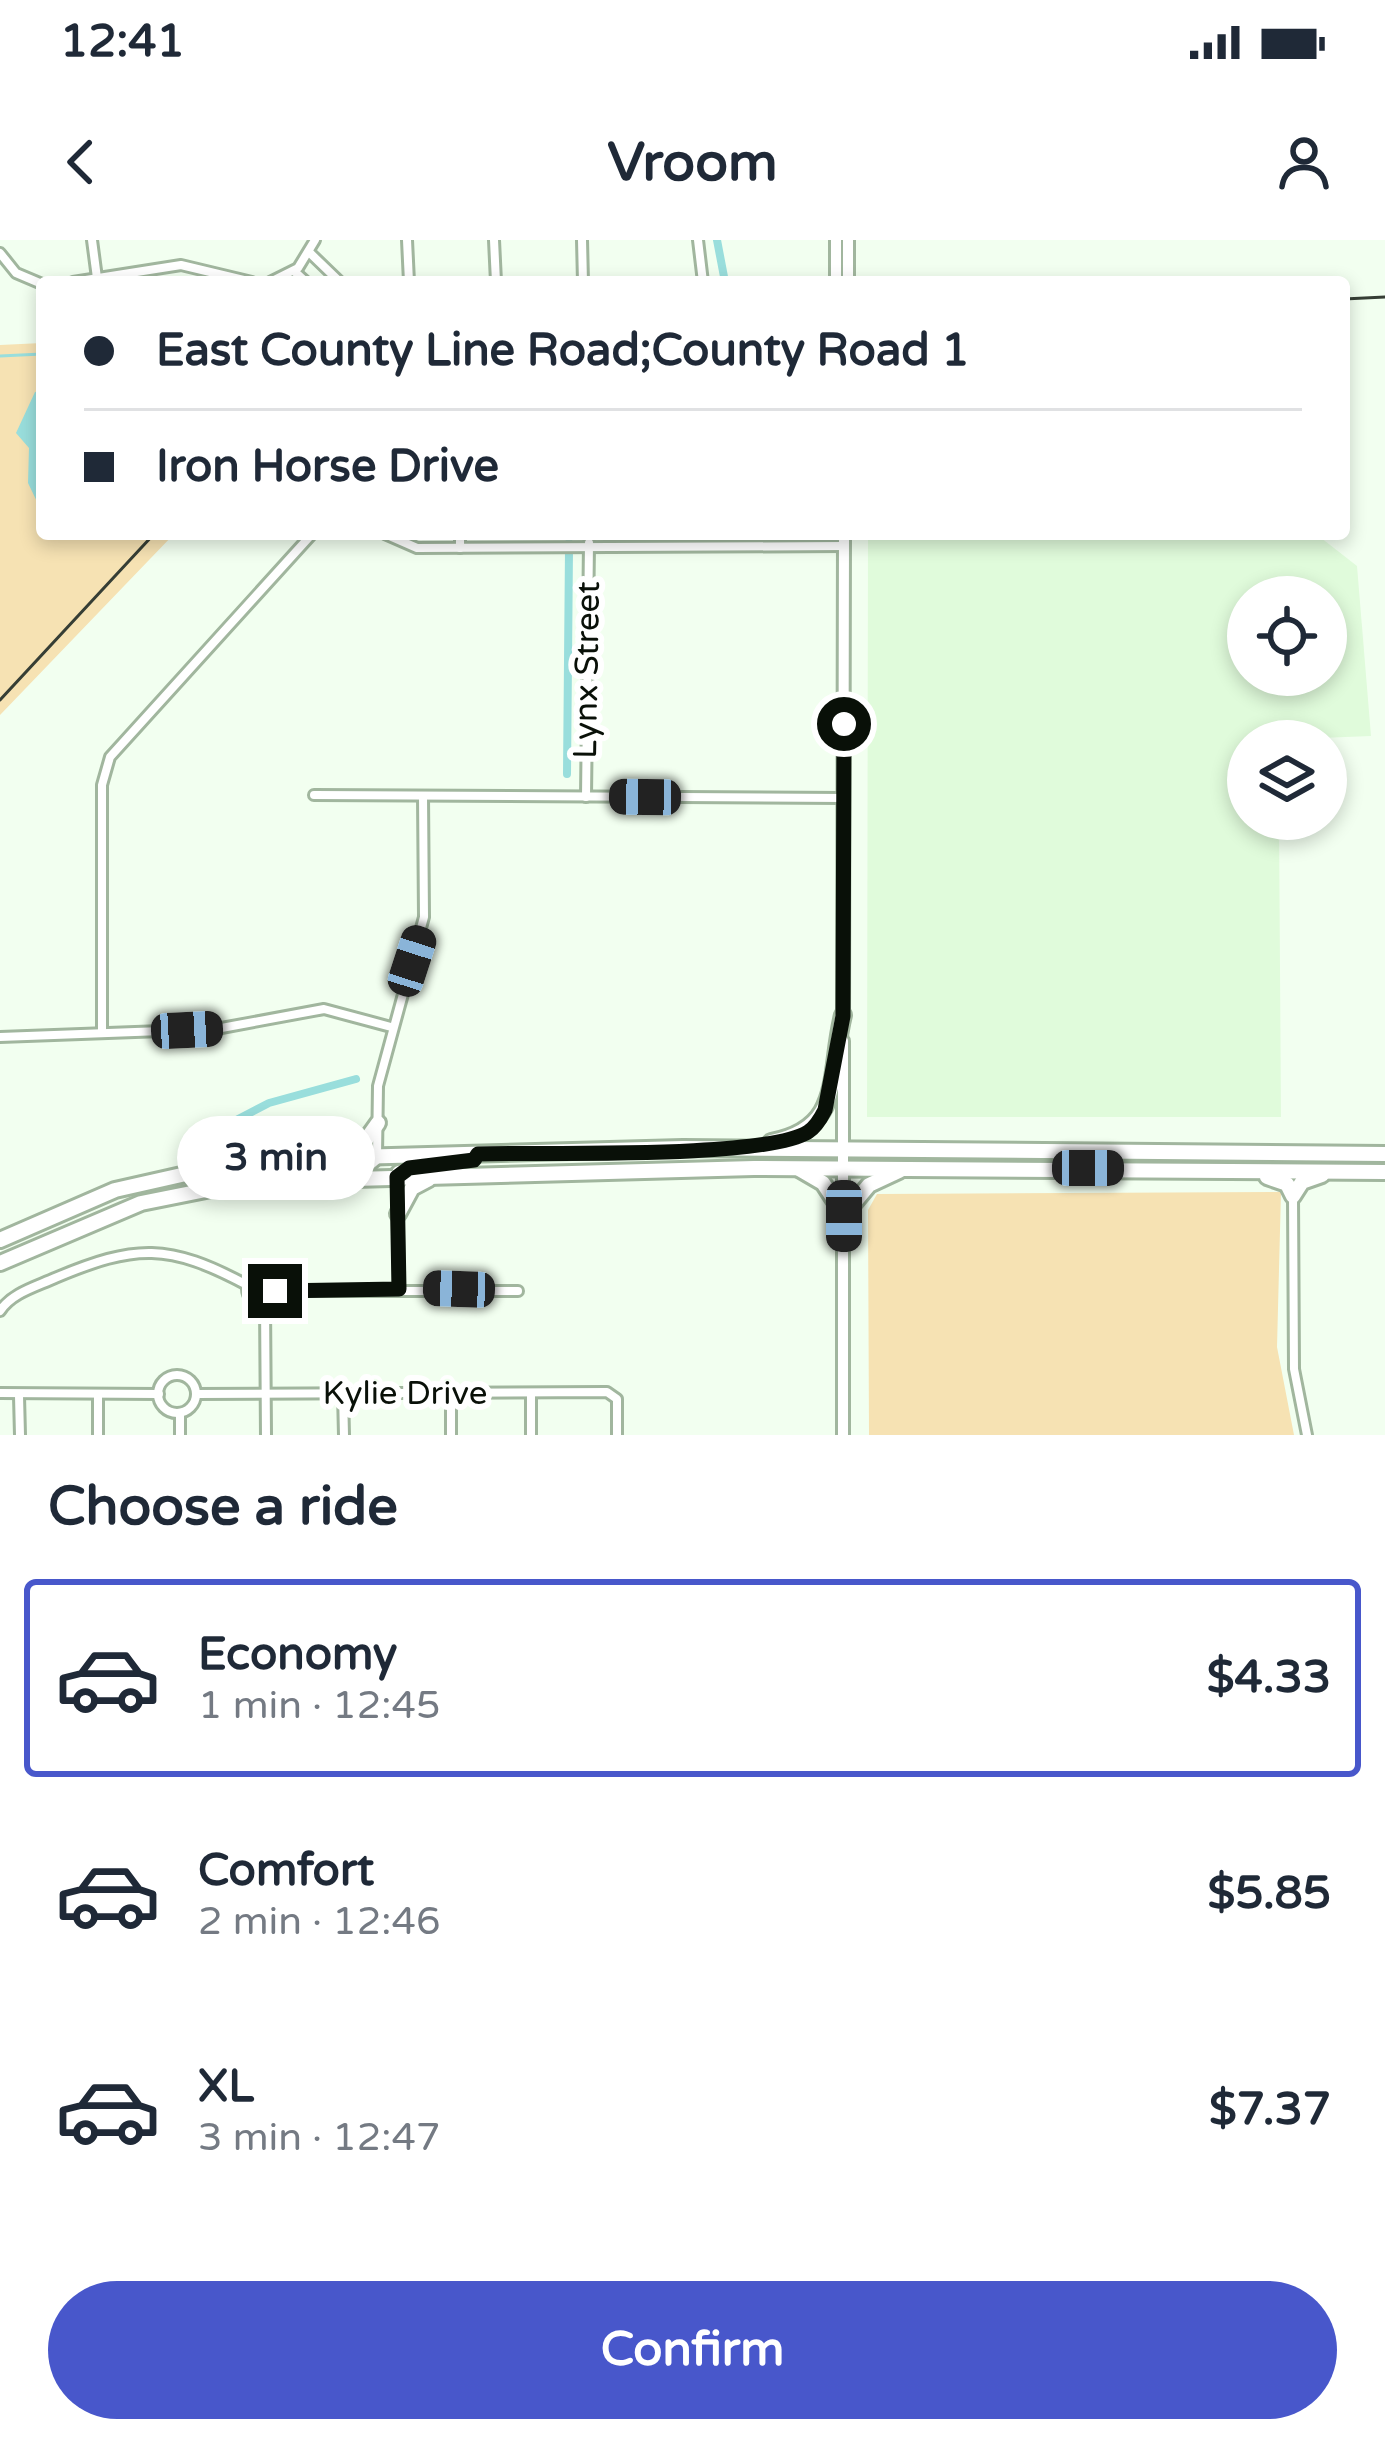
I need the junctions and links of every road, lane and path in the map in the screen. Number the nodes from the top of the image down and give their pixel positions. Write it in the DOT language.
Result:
graph roads {
  1 [pos="92,240"];
  2 [pos="315,240"];
  3 [pos="407,240"];
  4 [pos="494,240"];
  5 [pos="582,240"];
  6 [pos="698,240"];
  7 [pos="836,240"];
  8 [pos="848,240"];
  9 [pos="0,253"];
  10 [pos="310,253"];
  11 [pos="294,271"];
  12 [pos="97,276"];
  13 [pos="112,276"];
  14 [pos="227,276"];
  15 [pos="283,276"];
  16 [pos="299,276"];
  17 [pos="334,276"];
  18 [pos="409,276"];
  19 [pos="496,276"];
  20 [pos="583,276"];
  21 [pos="702,276"];
  22 [pos="836,276"];
  23 [pos="848,276"];
  24 [pos="36,281"];
  25 [pos="308,540"];
  26 [pos="399,540"];
  27 [pos="460,540"];
  28 [pos="844,540"];
  29 [pos="590,543"];
  30 [pos="460,548"];
  31 [pos="314,795"];
  32 [pos="423,796"];
  33 [pos="586,797"];
  34 [pos="844,798"];
  35 [pos="843,1016"];
  36 [pos="391,1027"];
  37 [pos="102,1031"];
  38 [pos="0,1037"];
  39 [pos="378,1123"];
  40 [pos="739,1148"];
  41 [pos="844,1148"];
  42 [pos="478,1154"];
  43 [pos="377,1156"];
  44 [pos="337,1157"];
  45 [pos="1384,1164"];
  46 [pos="794,1167"];
  47 [pos="844,1167"];
  48 [pos="916,1167"];
  49 [pos="436,1176"];
  50 [pos="397,1177"];
  51 [pos="287,1180"];
  52 [pos="1291,1184"];
  53 [pos="398,1214"];
  54 [pos="844,1216"];
  55 [pos="0,1240"];
  56 [pos="0,1263"];
  57 [pos="247,1285"];
  58 [pos="399,1289"];
  59 [pos="275,1291"];
  60 [pos="518,1291"];
  61 [pos="265,1303"];
  62 [pos="0,1311"];
  63 [pos="0,1393"];
  64 [pos="344,1393"];
  65 [pos="451,1393"];
  66 [pos="531,1393"];
  67 [pos="98,1394"];
  68 [pos="159,1394"];
  69 [pos="196,1394"];
  70 [pos="265,1394"];
  71 [pos="20,1396"];
  72 [pos="180,1413"];
  73 [pos="20,1435"];
  74 [pos="98,1435"];
  75 [pos="180,1435"];
  76 [pos="266,1435"];
  77 [pos="344,1435"];
  78 [pos="451,1435"];
  79 [pos="531,1435"];
  80 [pos="617,1435"];
  81 [pos="843,1435"];
  82 [pos="1307,1435"];
  1 -- 12 [label="street"];
  2 -- 10 [label="street"];
  3 -- 18 [label="street"];
  4 -- 19 [label="street"];
  5 -- 20 [label="street"];
  6 -- 21 [label="street"];
  7 -- 22 [label="main road"];
  8 -- 23 [label="main road"];
  9 -- 24 [label="street"];
  10 -- 11 [label="street"];
  10 -- 17 [label="street"];
  11 -- 15 [label="street"];
  11 -- 16 [label="street"];
  13 -- 14 [label="street"];
  25 -- 37 [label="street"];
  26 -- 30 [label="street"];
  27 -- 30 [label="street"];
  28 -- 29 [label="street"];
  28 -- 34 [label="main road"];
  29 -- 30 [label="street"];
  29 -- 33 [label="street, Lynx Street"];
  31 -- 32 [label="street"];
  32 -- 33 [label="street"];
  32 -- 36 [label="street"];
  33 -- 34 [label="street"];
  34 -- 35 [label="main road"];
  35 -- 40 [label="highway"];
  35 -- 41 [label="main road"];
  36 -- 37 [label="street"];
  36 -- 39 [label="street"];
  37 -- 38 [label="street"];
  39 -- 43 [label="street"];
  39 -- 44 [label="highway"];
  40 -- 41 [label="highway"];
  40 -- 42 [label="highway"];
  41 -- 45 [label="highway"];
  41 -- 47 [label="main road"];
  42 -- 43 [label="highway"];
  42 -- 50 [label="highway"];
  43 -- 44 [label="highway"];
  43 -- 51 [label="highway"];
  44 -- 55 [label="highway"];
  45 -- 52 [label="highway"];
  45 -- 52 [label="highway"];
  46 -- 47 [label="highway"];
  46 -- 49 [label="highway"];
  46 -- 54 [label="highway"];
  47 -- 48 [label="highway"];
  47 -- 54 [label="main road"];
  48 -- 52 [label="highway"];
  48 -- 54 [label="highway"];
  49 -- 50 [label="highway"];
  49 -- 53 [label="highway"];
  50 -- 51 [label="highway"];
  50 -- 53 [label="street"];
  51 -- 56 [label="highway"];
  52 -- 82 [label="street"];
  53 -- 58 [label="street"];
  54 -- 81 [label="main road"];
  57 -- 59 [label="street"];
  57 -- 61 [label="street"];
  57 -- 62 [label="street"];
  58 -- 59 [label="street"];
  58 -- 60 [label="street"];
  59 -- 61 [label="street"];
  61 -- 70 [label="street"];
  63 -- 71 [label="street"];
  64 -- 65 [label="street, Kylie Drive"];
  64 -- 70 [label="street, Kylie Drive"];
  64 -- 77 [label="street"];
  65 -- 66 [label="street, Kylie Drive"];
  65 -- 78 [label="street"];
  66 -- 79 [label="street"];
  66 -- 80 [label="street, Kylie Drive"];
  67 -- 68 [label="street"];
  67 -- 71 [label="street"];
  67 -- 74 [label="street"];
  68 -- 69 [label="street"];
  68 -- 72 [label="street"];
  69 -- 70 [label="street, Kylie Drive"];
  69 -- 72 [label="street"];
  70 -- 76 [label="street"];
  71 -- 73 [label="street"];
  72 -- 75 [label="street"];
}
